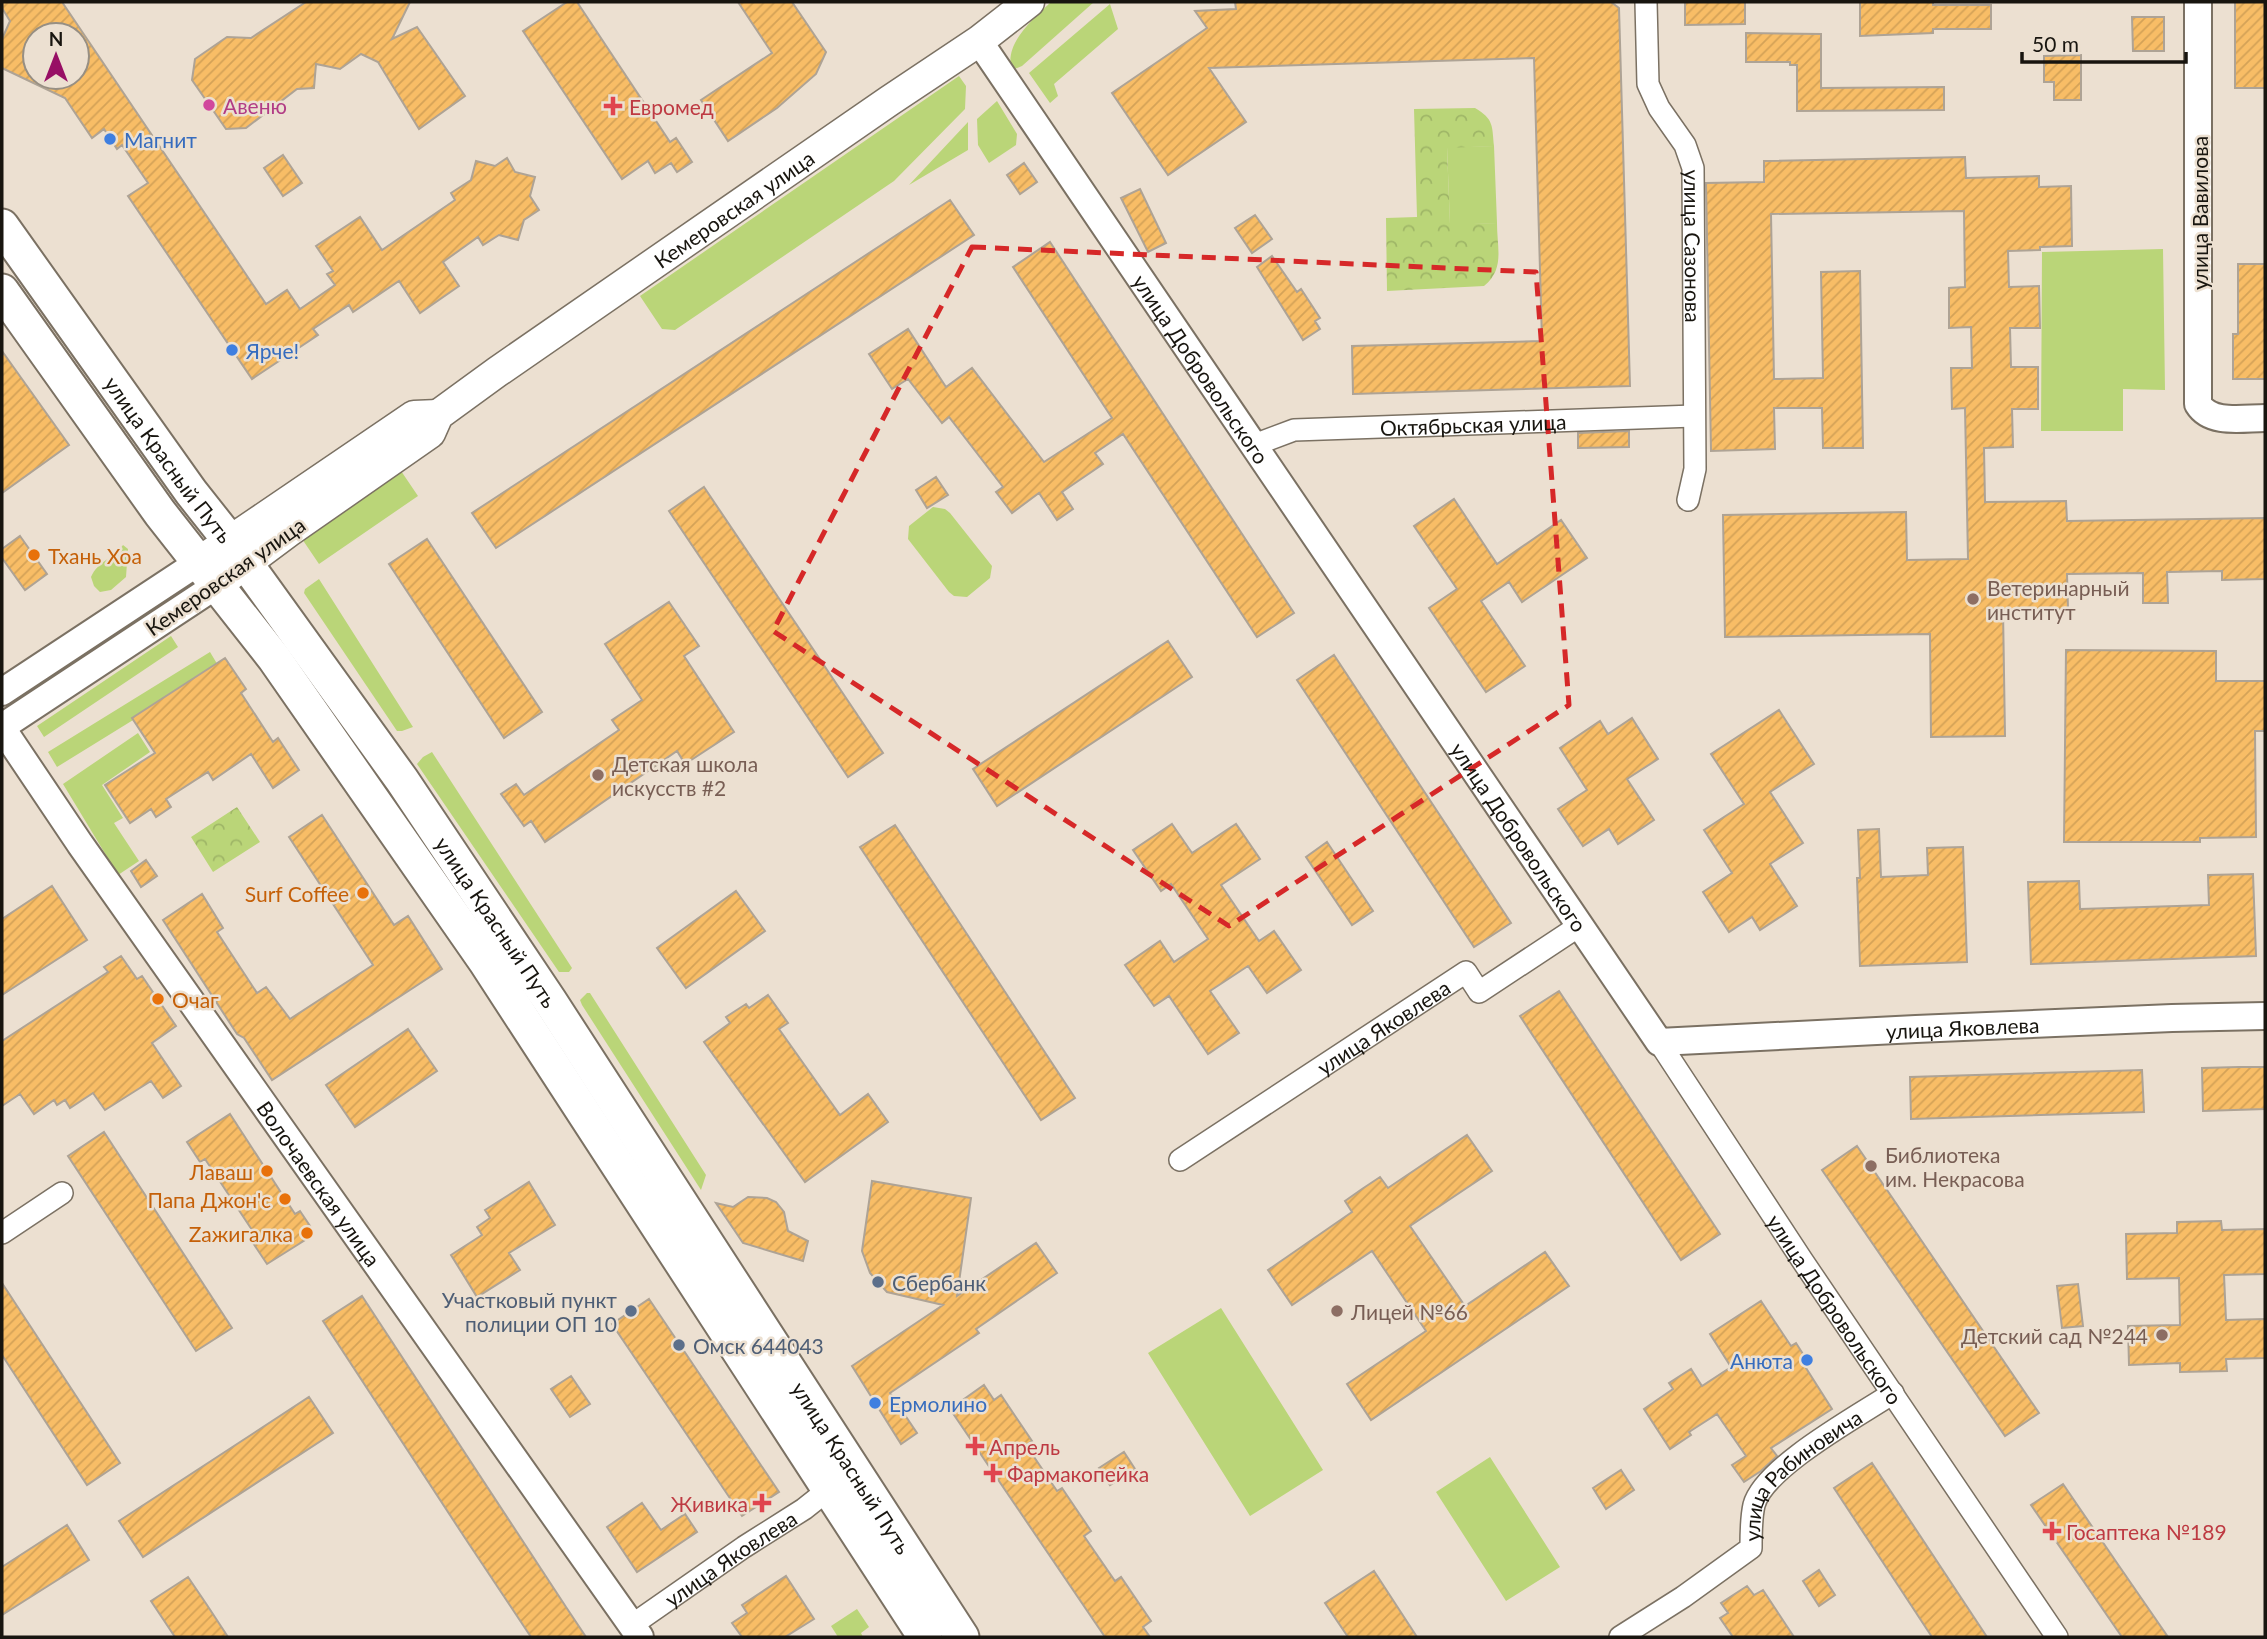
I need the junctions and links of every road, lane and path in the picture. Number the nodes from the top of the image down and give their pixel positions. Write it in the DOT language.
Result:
graph roads {
  1 [pos="1029,2"];
  2 [pos="1646,2"];
  3 [pos="2198,2"];
  4 [pos="979,41"];
  5 [pos="2,226"];
  6 [pos="2,291"];
  7 [pos="1694,416"];
  8 [pos="2265,418"];
  9 [pos="1254,445"];
  10 [pos="1688,500"];
  11 [pos="237,552"];
  12 [pos="208,573"];
  13 [pos="2,692"];
  14 [pos="2,728"];
  15 [pos="1579,926"];
  16 [pos="2265,1016"];
  17 [pos="1659,1042"];
  18 [pos="1180,1160"];
  19 [pos="62,1193"];
  20 [pos="2,1233"];
  21 [pos="1893,1393"];
  22 [pos="840,1479"];
  23 [pos="636,1631"];
  24 [pos="925,1637"];
  25 [pos="962,1637"];
  26 [pos="1620,1637"];
  27 [pos="2057,1637"];
  1 -- 4 [label="main road, Кемеровская улица"];
  2 -- 7 [label="street, улица Сазонова"];
  3 -- 8 [label="street, улица Вавилова"];
  4 -- 9 [label="street, улица Добровольского"];
  4 -- 11 [label="main road, Кемеровская улица"];
  5 -- 11 [label="main road, улица Красный Путь"];
  6 -- 12 [label="main road, улица Красный Путь"];
  7 -- 9 [label="street, Октябрьская улица"];
  7 -- 10 [label="street, улица Сазонова"];
  9 -- 15 [label="street, улица Добровольского"];
  11 -- 12 [label="main road, Кемеровская улица"];
  11 -- 22 [label="main road, улица Красный Путь"];
  12 -- 13 [label="street, Кемеровская улица"];
  12 -- 14 [label="street, Кемеровская улица"];
  12 -- 22 [label="main road, улица Красный Путь"];
  14 -- 23 [label="street, Волочаевская улица"];
  15 -- 17 [label="street, улица Добровольского"];
  15 -- 18 [label="street, улица Яковлева"];
  16 -- 17 [label="street, улица Яковлева"];
  17 -- 21 [label="street, улица Добровольского"];
  19 -- 20 [label="street"];
  21 -- 26 [label="street, улица Рабиновича"];
  21 -- 27 [label="street, улица Добровольского"];
  22 -- 23 [label="street, улица Яковлева"];
  22 -- 24 [label="main road, улица Красный Путь"];
  22 -- 25 [label="main road, улица Красный Путь"];
}
